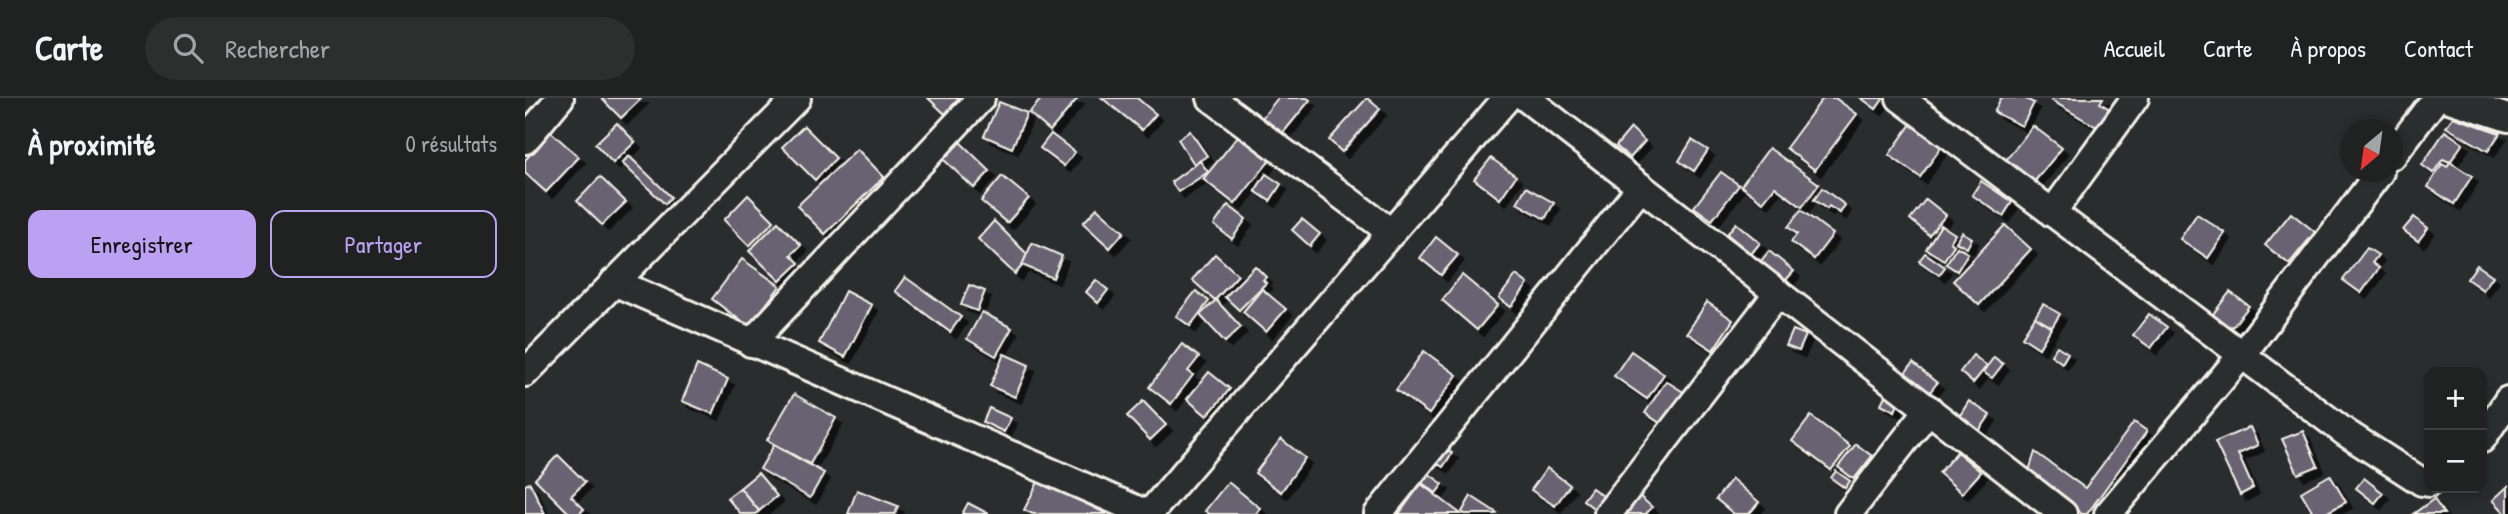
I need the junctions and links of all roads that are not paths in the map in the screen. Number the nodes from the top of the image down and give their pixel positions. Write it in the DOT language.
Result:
graph roads {
  1 [pos="560,98"];
  2 [pos="797,98"];
  3 [pos="981,98"];
  4 [pos="1211,98"];
  5 [pos="1507,98"];
  6 [pos="1526,98"];
  7 [pos="1900,98"];
  8 [pos="2135,98"];
  9 [pos="2436,98"];
  10 [pos="2446,98"];
  11 [pos="2508,118"];
  12 [pos="525,140"];
  13 [pos="2403,141"];
  14 [pos="2372,182"];
  15 [pos="1641,187"];
  16 [pos="2052,213"];
  17 [pos="1392,233"];
  18 [pos="614,282"];
  19 [pos="1778,293"];
  20 [pos="751,343"];
  21 [pos="2241,356"];
  22 [pos="525,373"];
  23 [pos="2508,400"];
  24 [pos="1929,410"];
  25 [pos="2487,432"];
  26 [pos="2424,482"];
  27 [pos="1148,514"];
  28 [pos="1378,514"];
  29 [pos="1608,514"];
  30 [pos="1848,514"];
  31 [pos="2063,514"];
  32 [pos="2108,514"];
  1 -- 12 [label="street"];
  2 -- 18 [label="street"];
  3 -- 20 [label="street"];
  4 -- 17 [label="street"];
  5 -- 17 [label="street"];
  6 -- 15 [label="street"];
  7 -- 16 [label="street"];
  8 -- 16 [label="street"];
  9 -- 13 [label="street"];
  10 -- 11 [label="street"];
  14 -- 21 [label="street"];
  15 -- 19 [label="street"];
  15 -- 28 [label="street"];
  16 -- 21 [label="street"];
  17 -- 27 [label="street"];
  18 -- 20 [label="street"];
  18 -- 22 [label="street"];
  19 -- 24 [label="street"];
  19 -- 29 [label="street"];
  20 -- 27 [label="street"];
  21 -- 26 [label="street"];
  21 -- 32 [label="street"];
  23 -- 25 [label="street"];
  24 -- 30 [label="street"];
  24 -- 31 [label="street"];
}
